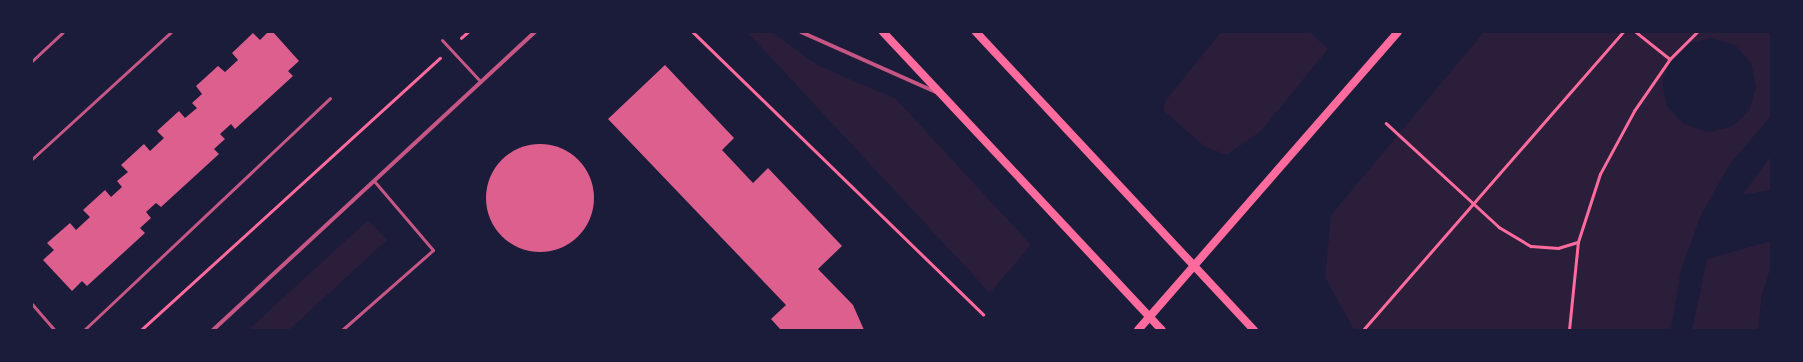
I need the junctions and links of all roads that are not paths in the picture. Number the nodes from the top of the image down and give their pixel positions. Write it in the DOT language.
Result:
graph roads {
  1 [pos="63,32"];
  2 [pos="171,32"];
  3 [pos="535,32"];
  4 [pos="801,32"];
  5 [pos="882,32"];
  6 [pos="976,32"];
  7 [pos="1398,32"];
  8 [pos="442,40"];
  9 [pos="32,61"];
  10 [pos="481,82"];
  11 [pos="942,95"];
  12 [pos="330,98"];
  13 [pos="32,159"];
  14 [pos="374,181"];
  15 [pos="1195,266"];
  16 [pos="32,304"];
  17 [pos="1150,317"];
  18 [pos="55,330"];
  19 [pos="84,330"];
  20 [pos="212,330"];
  21 [pos="342,330"];
  22 [pos="1138,330"];
  23 [pos="1162,330"];
  24 [pos="1254,330"];
  1 -- 9 [label="lane"];
  2 -- 13 [label="lane"];
  3 -- 10 [label="street"];
  4 -- 11 [label="street"];
  5 -- 11 [label="main road"];
  6 -- 15 [label="main road"];
  7 -- 15 [label="main road"];
  8 -- 10 [label="lane"];
  10 -- 14 [label="street"];
  11 -- 17 [label="main road"];
  12 -- 19 [label="lane"];
  14 -- 20 [label="street"];
  14 -- 21 [label="lane"];
  15 -- 17 [label="main road"];
  15 -- 24 [label="main road"];
  16 -- 18 [label="lane"];
  17 -- 22 [label="main road"];
  17 -- 23 [label="main road"];
}
